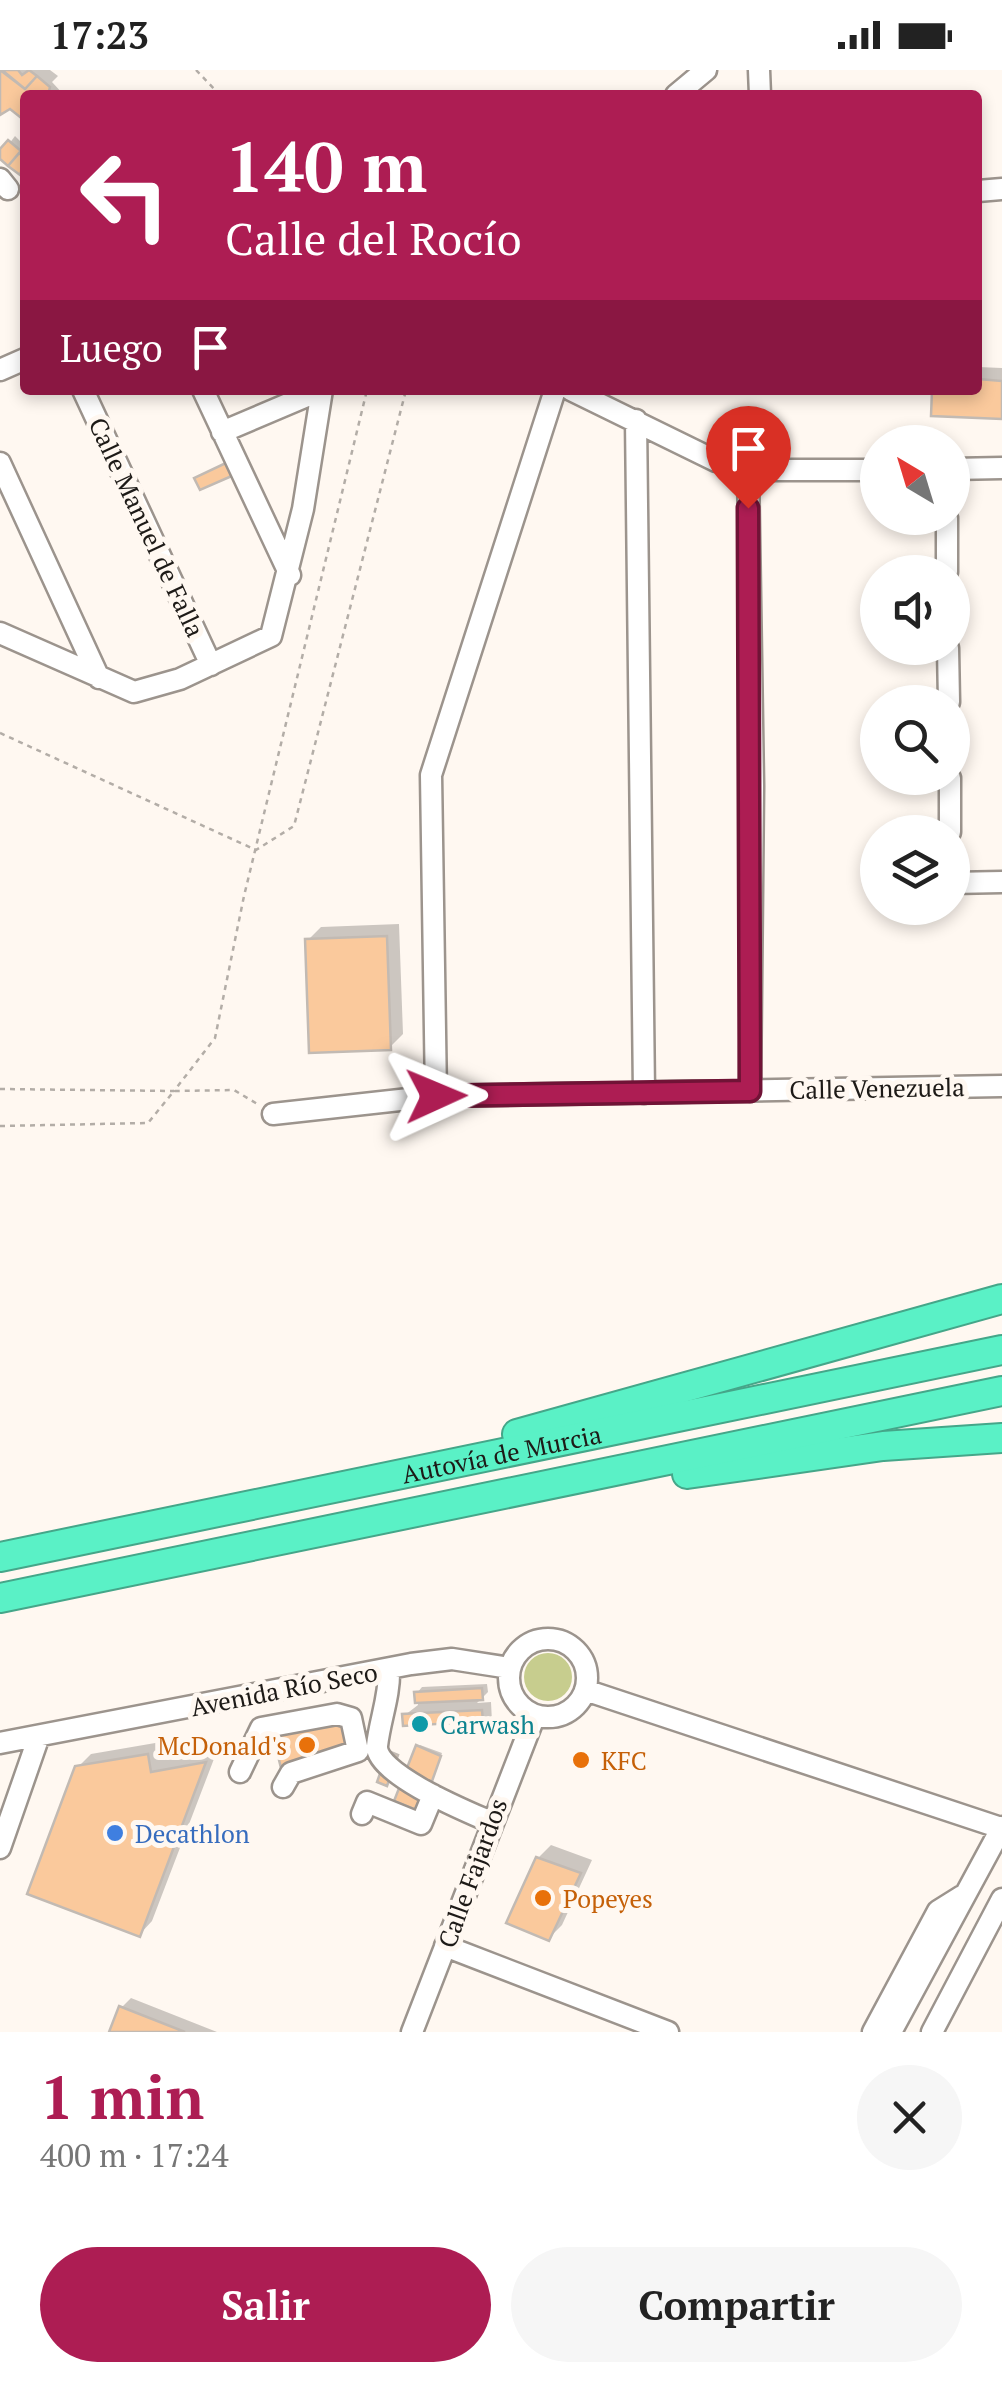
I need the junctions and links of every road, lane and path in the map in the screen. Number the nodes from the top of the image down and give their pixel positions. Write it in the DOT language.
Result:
graph roads {
  1 [pos="196,70"];
  2 [pos="706,70"];
  3 [pos="215,90"];
  4 [pos="682,90"];
  5 [pos="86,395"];
  6 [pos="205,395"];
  7 [pos="309,395"];
  8 [pos="320,395"];
  9 [pos="366,395"];
  10 [pos="405,395"];
  11 [pos="553,395"];
  12 [pos="582,395"];
  13 [pos="636,420"];
  14 [pos="222,432"];
  15 [pos="0,463"];
  16 [pos="748,468"];
  17 [pos="1002,468"];
  18 [pos="970,469"];
  19 [pos="860,470"];
  20 [pos="290,575"];
  21 [pos="0,633"];
  22 [pos="211,665"];
  23 [pos="99,678"];
  24 [pos="0,734"];
  25 [pos="256,850"];
  26 [pos="1002,882"];
  27 [pos="970,883"];
  28 [pos="1002,1086"];
  29 [pos="0,1089"];
  30 [pos="174,1091"];
  31 [pos="750,1091"];
  32 [pos="644,1093"];
  33 [pos="436,1096"];
  34 [pos="273,1114"];
  35 [pos="0,1126"];
  36 [pos="1002,1299"];
  37 [pos="1002,1350"];
  38 [pos="1002,1392"];
  39 [pos="1002,1438"];
  40 [pos="299,1496"];
  41 [pos="413,1513"];
  42 [pos="0,1557"];
  43 [pos="0,1598"];
  44 [pos="510,1668"];
  45 [pos="389,1669"];
  46 [pos="585,1690"];
  47 [pos="535,1715"];
  48 [pos="39,1736"];
  49 [pos="0,1743"];
  50 [pos="240,1772"];
  51 [pos="22,1787"];
  52 [pos="284,1787"];
  53 [pos="0,1788"];
  54 [pos="433,1794"];
  55 [pos="362,1814"];
  56 [pos="492,1822"];
  57 [pos="1002,1827"];
  58 [pos="0,1848"];
  59 [pos="964,1895"];
  60 [pos="1002,1899"];
  61 [pos="445,1946"];
  62 [pos="412,2032"];
  63 [pos="668,2032"];
  64 [pos="873,2032"];
  65 [pos="891,2032"];
  66 [pos="932,2032"];
  1 -- 3 [label="path"];
  2 -- 4 [label="street"];
  5 -- 22 [label="street, Calle Manuel de Falla"];
  6 -- 14 [label="street"];
  7 -- 14 [label="street"];
  8 -- 20 [label="street"];
  9 -- 25 [label="path"];
  10 -- 25 [label="path"];
  11 -- 33 [label="street"];
  12 -- 13 [label="street"];
  13 -- 16 [label="street"];
  13 -- 32 [label="street"];
  14 -- 20 [label="street"];
  15 -- 23 [label="street"];
  16 -- 19 [label="street"];
  16 -- 31 [label="street"];
  17 -- 18 [label="street"];
  20 -- 22 [label="street"];
  21 -- 23 [label="street"];
  22 -- 23 [label="street"];
  24 -- 25 [label="path"];
  25 -- 30 [label="path"];
  26 -- 27 [label="street"];
  28 -- 31 [label="street, Calle Venezuela"];
  29 -- 30 [label="path"];
  30 -- 34 [label="path"];
  30 -- 35 [label="path"];
  31 -- 32 [label="street, Calle Venezuela"];
  32 -- 33 [label="street, Calle Venezuela"];
  33 -- 34 [label="street, Calle Venezuela"];
  36 -- 40 [label="highway"];
  37 -- 40 [label="highway, Autovía de Murcia"];
  38 -- 41 [label="highway, Autovía de Murcia"];
  39 -- 41 [label="highway"];
  40 -- 42 [label="highway, Autovía de Murcia"];
  41 -- 43 [label="highway, Autovía de Murcia"];
  44 -- 45 [label="street, Avenida Río Seco"];
  44 -- 46 [label="street"];
  44 -- 47 [label="street"];
  45 -- 48 [label="street, Avenida Río Seco"];
  45 -- 54 [label="street"];
  46 -- 47 [label="street"];
  46 -- 57 [label="street"];
  47 -- 56 [label="street, Calle Fajardos"];
  48 -- 49 [label="street, Avenida Río Seco"];
  48 -- 51 [label="street"];
  50 -- 52 [label="street"];
  51 -- 53 [label="street"];
  51 -- 58 [label="street"];
  54 -- 55 [label="street"];
  54 -- 56 [label="street"];
  56 -- 61 [label="street, Calle Fajardos"];
  57 -- 59 [label="street"];
  59 -- 64 [label="street"];
  59 -- 65 [label="street"];
  60 -- 66 [label="street"];
  61 -- 62 [label="street, Calle Fajardos"];
  61 -- 63 [label="street"];
}
